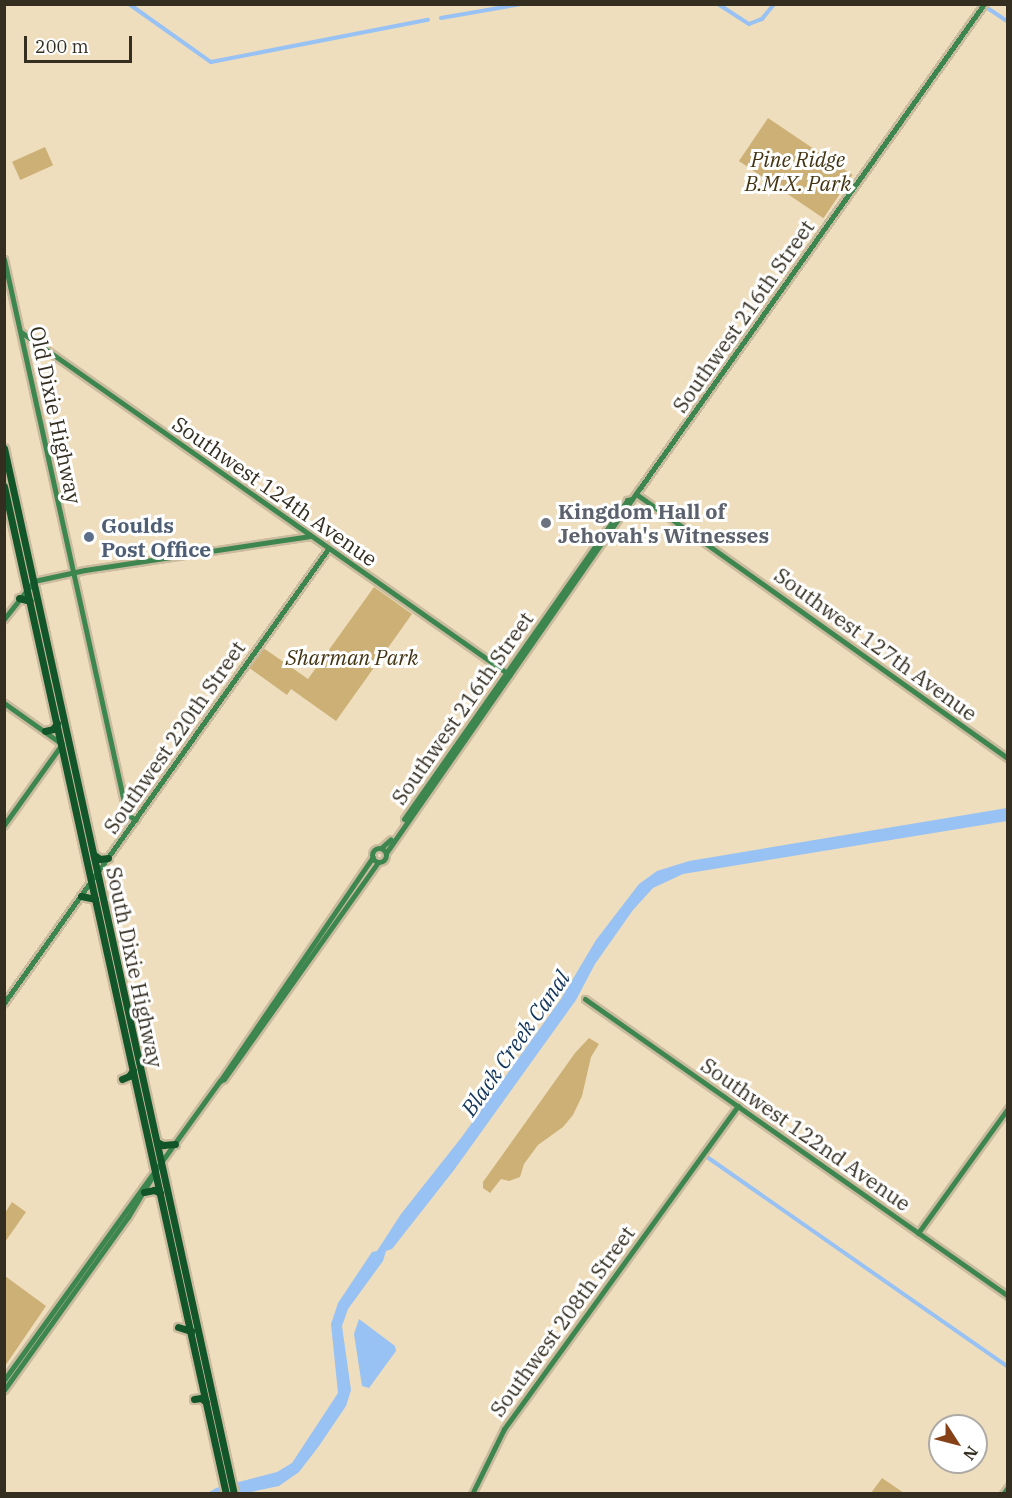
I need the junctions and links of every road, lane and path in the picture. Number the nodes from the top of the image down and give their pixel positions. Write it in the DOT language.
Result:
graph roads {
  1 [pos="984,4"];
  2 [pos="4,259"];
  3 [pos="21,332"];
  4 [pos="4,448"];
  5 [pos="4,486"];
  6 [pos="634,497"];
  7 [pos="310,536"];
  8 [pos="16,540"];
  9 [pos="328,549"];
  10 [pos="74,572"];
  11 [pos="34,581"];
  12 [pos="27,587"];
  13 [pos="19,598"];
  14 [pos="30,601"];
  15 [pos="4,619"];
  16 [pos="48,644"];
  17 [pos="508,674"];
  18 [pos="4,703"];
  19 [pos="57,723"];
  20 [pos="468,727"];
  21 [pos="45,731"];
  22 [pos="67,733"];
  23 [pos="62,744"];
  24 [pos="53,756"];
  25 [pos="1008,758"];
  26 [pos="65,759"];
  27 [pos="445,768"];
  28 [pos="81,797"];
  29 [pos="77,816"];
  30 [pos="136,820"];
  31 [pos="4,825"];
  32 [pos="384,850"];
  33 [pos="94,855"];
  34 [pos="108,858"];
  35 [pos="375,860"];
  36 [pos="98,873"];
  37 [pos="92,881"];
  38 [pos="81,896"];
  39 [pos="95,899"];
  40 [pos="112,937"];
  41 [pos="585,999"];
  42 [pos="126,1001"];
  43 [pos="4,1004"];
  44 [pos="120,1009"];
  45 [pos="139,1060"];
  46 [pos="133,1070"];
  47 [pos="122,1079"];
  48 [pos="141,1105"];
  49 [pos="738,1106"];
  50 [pos="1008,1108"];
  51 [pos="157,1142"];
  52 [pos="175,1144"];
  53 [pos="161,1162"];
  54 [pos="155,1171"];
  55 [pos="144,1192"];
  56 [pos="160,1194"];
  57 [pos="918,1233"];
  58 [pos="178,1239"];
  59 [pos="1008,1296"];
  60 [pos="191,1314"];
  61 [pos="178,1327"];
  62 [pos="190,1331"];
  63 [pos="4,1380"];
  64 [pos="4,1390"];
  65 [pos="195,1399"];
  66 [pos="206,1402"];
  67 [pos="227,1478"];
  68 [pos="1008,1487"];
  69 [pos="226,1494"];
  70 [pos="234,1494"];
  71 [pos="472,1494"];
  72 [pos="1003,1494"];
  1 -- 6 [label="street, Southwest 216th Street"];
  2 -- 3 [label="street, Old Dixie Highway"];
  3 -- 7 [label="street, Southwest 124th Avenue"];
  3 -- 10 [label="street, Old Dixie Highway"];
  4 -- 11 [label="highway, South Dixie Highway"];
  5 -- 8 [label="highway, South Dixie Highway"];
  6 -- 17 [label="street, Southwest 216th Street"];
  6 -- 25 [label="street, Southwest 127th Avenue"];
  7 -- 9 [label="street, Southwest 124th Avenue"];
  7 -- 10 [label="street"];
  8 -- 11 [label="highway"];
  8 -- 12 [label="highway, South Dixie Highway"];
  9 -- 17 [label="street, Southwest 124th Avenue"];
  9 -- 30 [label="street, Southwest 220th Street"];
  10 -- 11 [label="street"];
  10 -- 30 [label="street, Old Dixie Highway"];
  11 -- 12 [label="street"];
  11 -- 16 [label="highway, South Dixie Highway"];
  12 -- 13 [label="street"];
  12 -- 14 [label="highway, South Dixie Highway"];
  12 -- 16 [label="highway"];
  13 -- 14 [label="highway"];
  13 -- 15 [label="street"];
  14 -- 19 [label="highway, South Dixie Highway"];
  16 -- 22 [label="highway, South Dixie Highway"];
  17 -- 20 [label="street, Southwest 216th Street"];
  17 -- 27 [label="street, Southwest 216th Street"];
  18 -- 21 [label="street"];
  19 -- 21 [label="highway"];
  19 -- 23 [label="highway, South Dixie Highway"];
  20 -- 27 [label="street"];
  20 -- 32 [label="street, Southwest 216th Street"];
  21 -- 23 [label="street"];
  22 -- 23 [label="highway"];
  22 -- 28 [label="highway, South Dixie Highway"];
  23 -- 24 [label="street"];
  23 -- 26 [label="highway, South Dixie Highway"];
  23 -- 28 [label="highway"];
  24 -- 26 [label="highway"];
  24 -- 31 [label="street"];
  26 -- 29 [label="highway, South Dixie Highway"];
  27 -- 32 [label="street, Southwest 216th Street"];
  28 -- 33 [label="highway, South Dixie Highway"];
  29 -- 36 [label="highway"];
  29 -- 37 [label="highway, South Dixie Highway"];
  30 -- 34 [label="street, Southwest 220th Street"];
  32 -- 35 [label="street"];
  32 -- 35 [label="street"];
  33 -- 34 [label="highway"];
  33 -- 36 [label="highway, South Dixie Highway"];
  34 -- 36 [label="street, Southwest 220th Street"];
  35 -- 52 [label="street"];
  36 -- 37 [label="street, Southwest 220th Street"];
  36 -- 40 [label="highway, South Dixie Highway"];
  37 -- 38 [label="street, Southwest 220th Street"];
  37 -- 39 [label="highway, South Dixie Highway"];
  37 -- 40 [label="highway"];
  38 -- 39 [label="highway"];
  38 -- 43 [label="street, Southwest 220th Street"];
  39 -- 44 [label="highway, South Dixie Highway"];
  40 -- 42 [label="highway, South Dixie Highway"];
  41 -- 49 [label="street, Southwest 122nd Avenue"];
  42 -- 44 [label="highway"];
  42 -- 45 [label="highway, South Dixie Highway"];
  44 -- 45 [label="highway"];
  44 -- 46 [label="highway, South Dixie Highway"];
  45 -- 51 [label="highway, South Dixie Highway"];
  46 -- 47 [label="highway"];
  46 -- 48 [label="highway, South Dixie Highway"];
  48 -- 53 [label="highway"];
  48 -- 54 [label="highway, South Dixie Highway"];
  49 -- 57 [label="street, Southwest 122nd Avenue"];
  49 -- 71 [label="street, Southwest 208th Street"];
  50 -- 57 [label="street"];
  51 -- 52 [label="highway"];
  51 -- 53 [label="highway, South Dixie Highway"];
  52 -- 53 [label="street"];
  53 -- 54 [label="street"];
  53 -- 58 [label="highway, South Dixie Highway"];
  54 -- 55 [label="street"];
  54 -- 56 [label="highway, South Dixie Highway"];
  54 -- 58 [label="highway"];
  54 -- 63 [label="street"];
  55 -- 56 [label="highway"];
  55 -- 64 [label="street"];
  56 -- 60 [label="highway, South Dixie Highway"];
  57 -- 59 [label="street, Southwest 122nd Avenue"];
  58 -- 60 [label="highway, South Dixie Highway"];
  60 -- 62 [label="highway, South Dixie Highway"];
  60 -- 67 [label="highway, South Dixie Highway"];
  61 -- 62 [label="highway"];
  62 -- 66 [label="highway, South Dixie Highway"];
  65 -- 66 [label="highway"];
  66 -- 67 [label="highway, South Dixie Highway"];
  67 -- 69 [label="highway, South Dixie Highway"];
  67 -- 70 [label="highway, South Dixie Highway"];
  68 -- 72 [label="street"];
}
